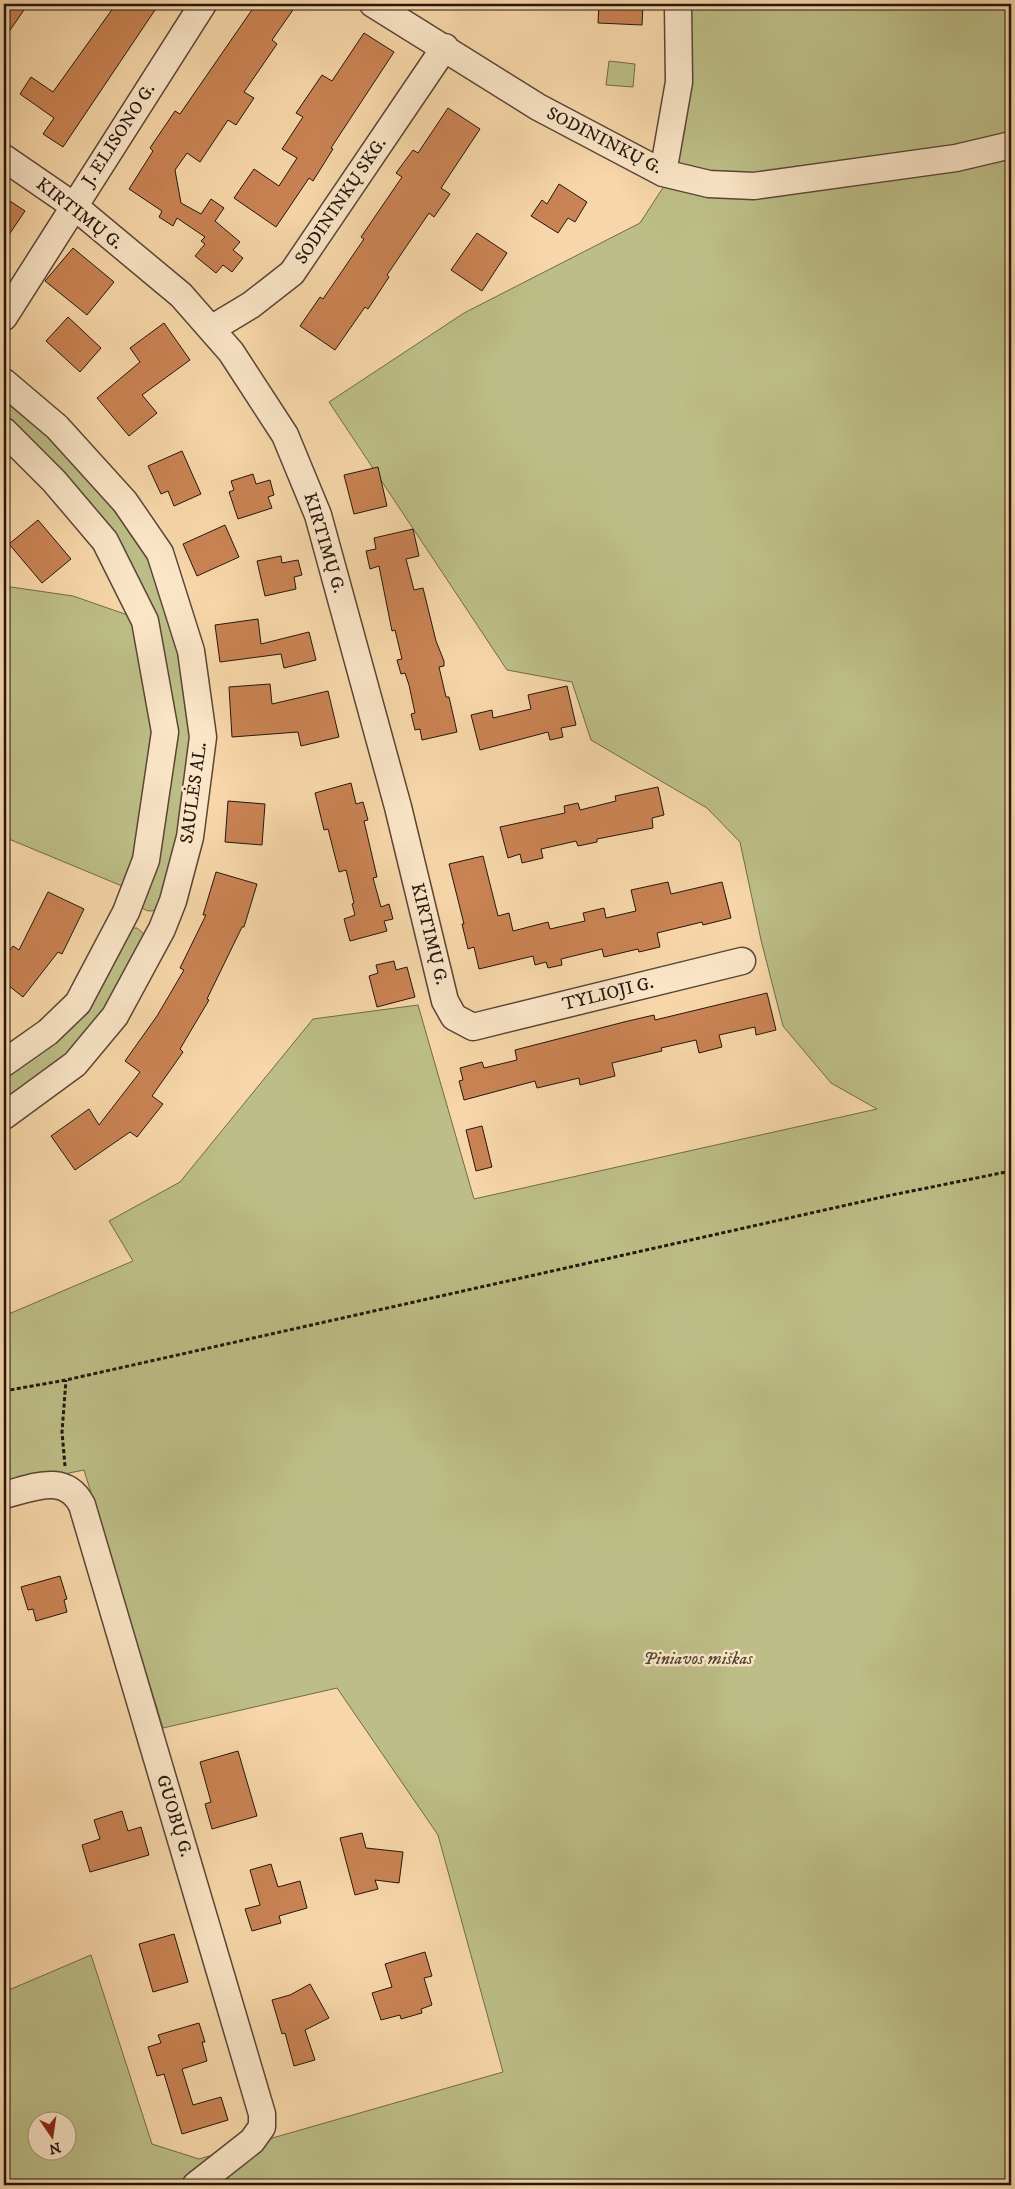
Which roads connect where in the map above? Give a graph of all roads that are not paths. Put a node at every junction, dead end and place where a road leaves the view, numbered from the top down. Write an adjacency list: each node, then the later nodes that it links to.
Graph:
1 (203, 4): 8 (street, J. ELISONO G.)
2 (373, 4): 4 (street, SODININKŲ G.)
3 (678, 4): 7 (street)
4 (445, 47): 7 (street, SODININKŲ G.); 10 (street, SODININKŲ SKG.)
5 (1010, 146): 7 (street, SODININKŲ G.)
6 (4, 158): 8 (street, KIRTIMŲ G.)
7 (663, 173)
8 (74, 206): 9 (street, J. ELISONO G.); 10 (street, KIRTIMŲ G.)
9 (4, 317)
10 (211, 329): 16 (street, KIRTIMŲ G.)
11 (4, 382): 14 (street, SAULĖS AL.)
12 (4, 430): 13 (street, SAULĖS AL.)
13 (126, 912): 14 (street); 17 (street, SAULĖS AL.)
14 (162, 930): 18 (street, SAULĖS AL.)
15 (742, 960): 16 (street, TYLIOJI G.)
16 (473, 1026)
17 (4, 1063)
18 (4, 1116)
19 (4, 1496): 20 (street, GUOBŲ G.)
20 (196, 2185)

